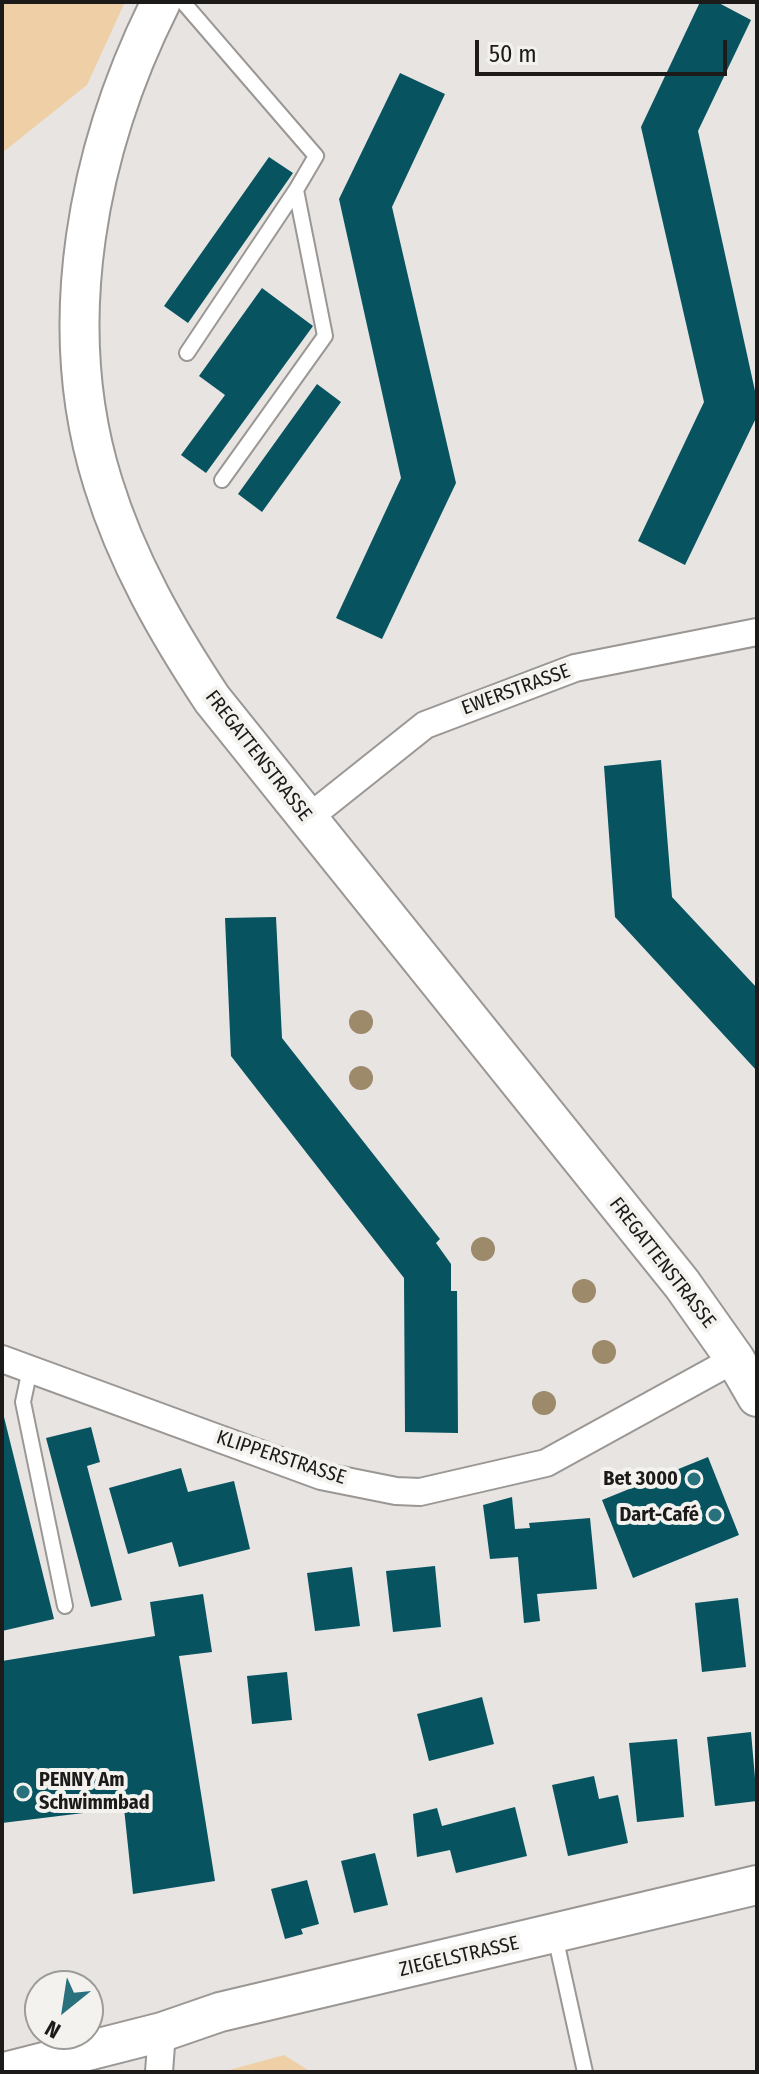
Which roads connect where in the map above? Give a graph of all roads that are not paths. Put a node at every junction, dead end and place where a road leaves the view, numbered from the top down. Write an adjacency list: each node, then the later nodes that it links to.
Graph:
1 (161, 2): 7 (street, FREGATTENSTRASSE)
2 (183, 2): 3 (lane)
3 (296, 190): 4 (lane); 5 (lane)
4 (187, 353)
5 (222, 480)
6 (757, 632): 7 (street, EWERSTRASSE)
7 (307, 819): 9 (street, FREGATTENSTRASSE)
8 (2, 1359): 10 (street, KLIPPERSTRASSE)
9 (735, 1359): 10 (street, KLIPPERSTRASSE); 11 (street, FREGATTENSTRASSE)
10 (30, 1369): 12 (lane)
11 (757, 1397)
12 (65, 1606)
13 (757, 1885): 14 (street, ZIEGELSTRASSE)
14 (555, 1935): 15 (street, ZIEGELSTRASSE); 18 (lane)
15 (162, 2032): 16 (street, ZIEGELSTRASSE); 17 (street)
16 (5, 2072)
17 (159, 2072)
18 (585, 2072)

